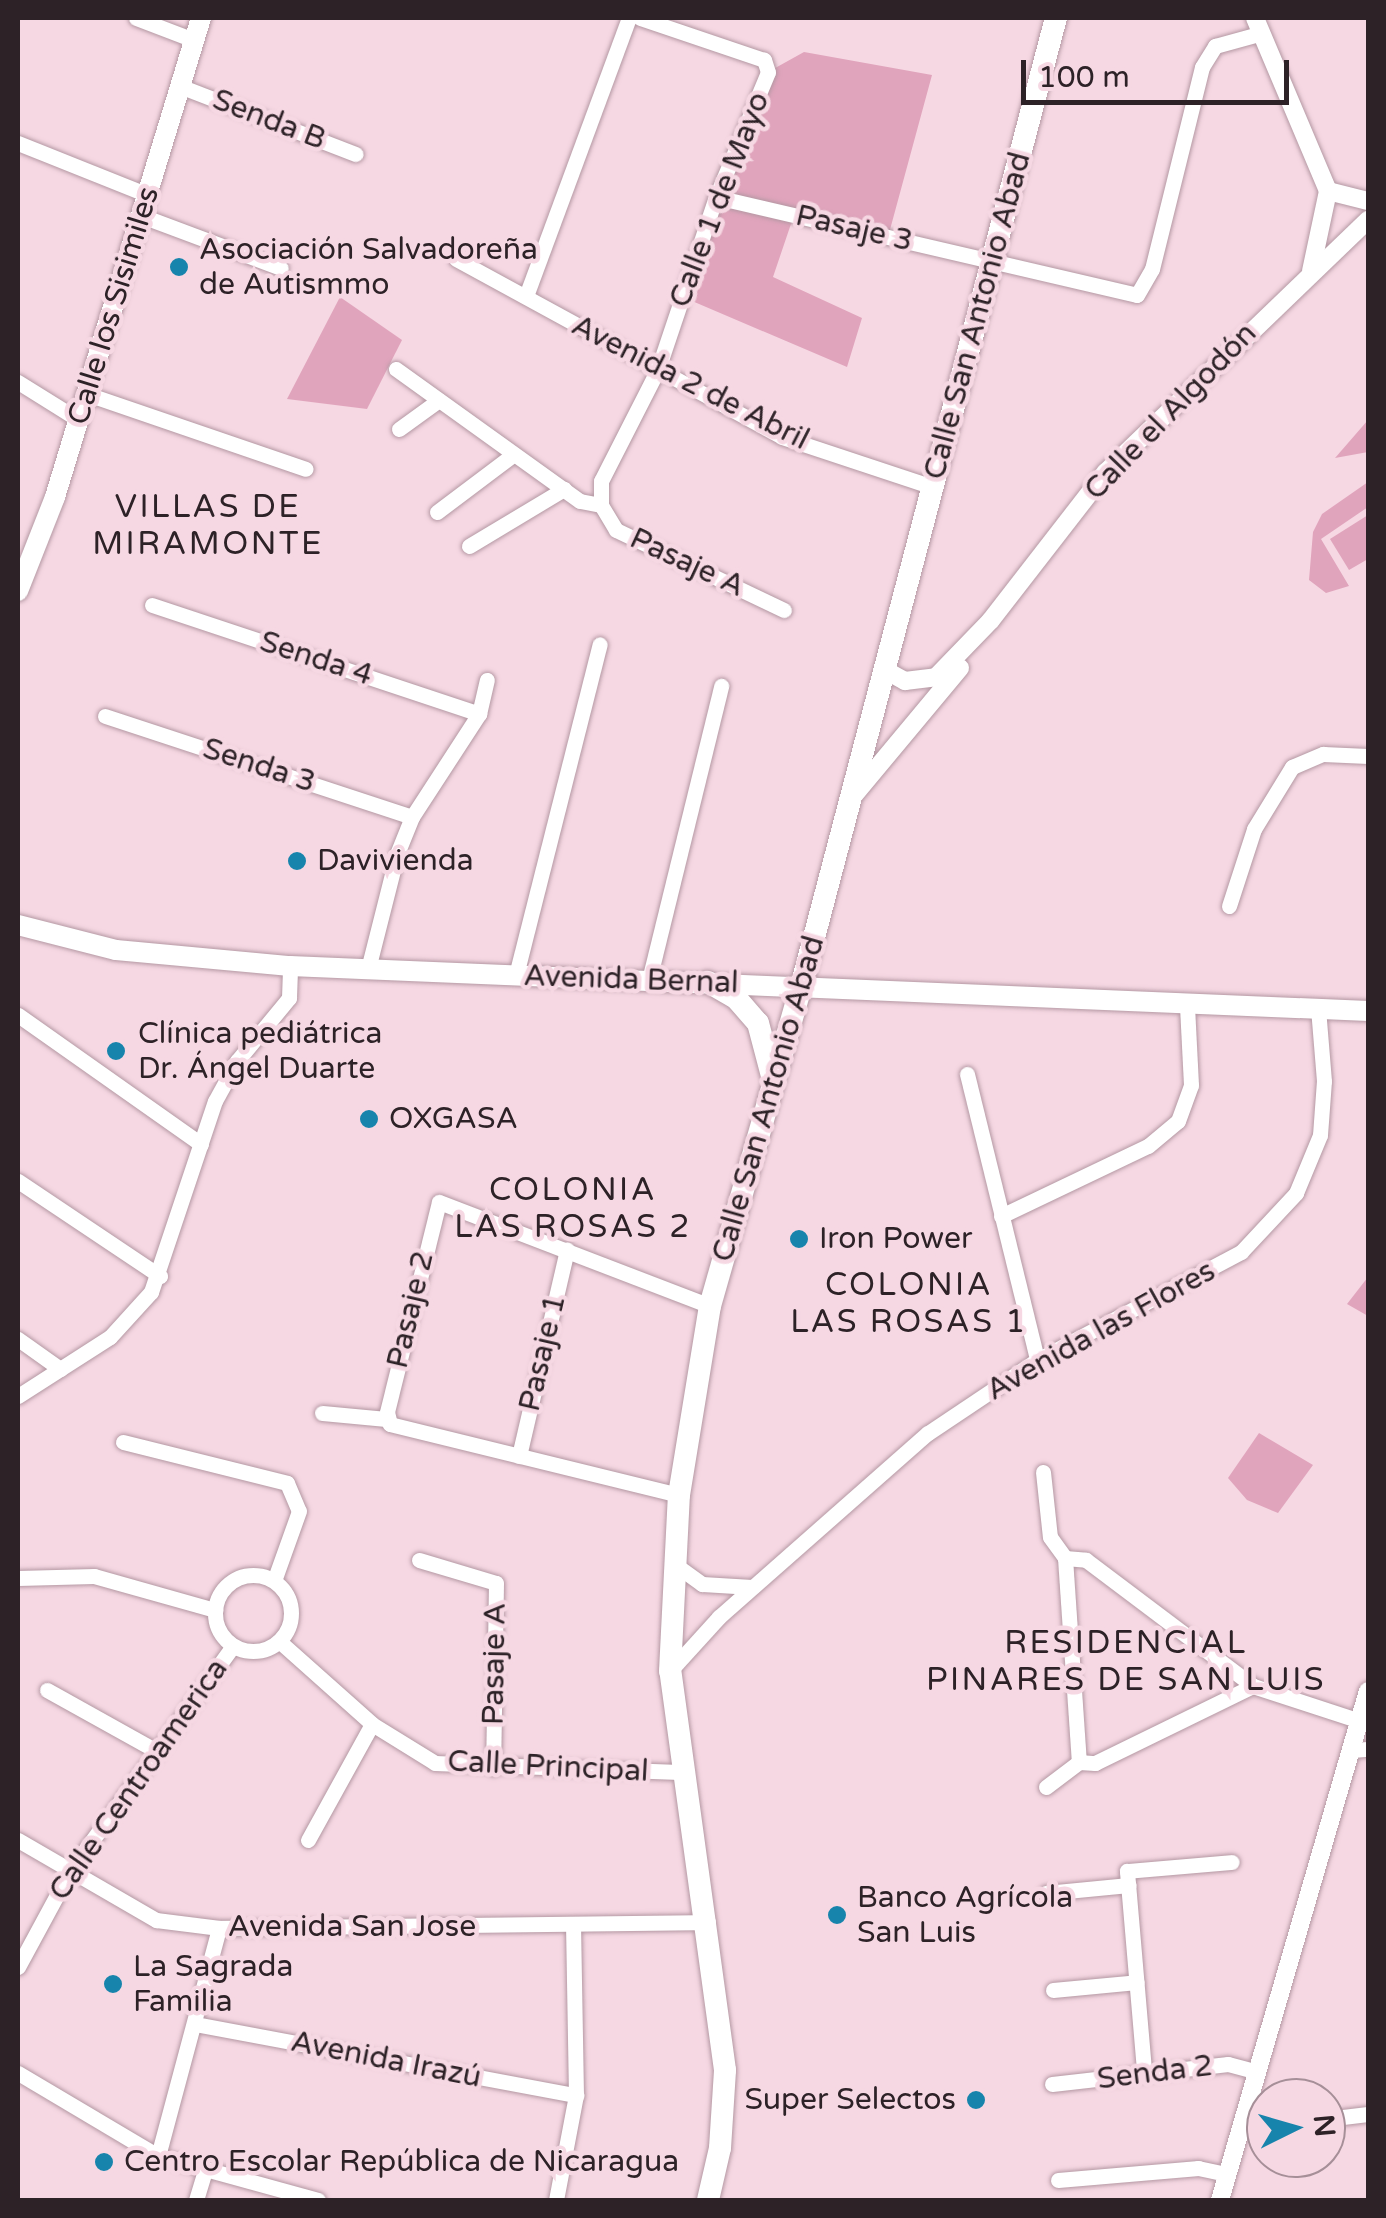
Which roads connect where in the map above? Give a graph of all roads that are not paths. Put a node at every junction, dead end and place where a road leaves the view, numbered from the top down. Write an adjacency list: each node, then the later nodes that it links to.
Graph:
1 (136, 18): 7 (street)
2 (201, 18): 7 (main road, Calle los Sisimiles)
3 (629, 18): 21 (street)
4 (640, 18): 13 (street, Calle 1 de Mayo)
5 (1056, 18): 18 (main road, Calle San Antonio Abad)
6 (1258, 25): 11 (street); 18 (street, Pasaje 3)
7 (194, 40): 8 (main road, Calle los Sisimiles)
8 (182, 87): 10 (street, Senda B); 12 (main road, Calle los Sisimiles)
9 (18, 143): 12 (street)
10 (356, 154)
11 (1328, 190): 14 (street); 20 (street)
12 (148, 195): 15 (main road, Calle los Sisimiles)
13 (716, 197): 18 (street, Pasaje 3); 23 (street, Calle 1 de Mayo)
14 (1368, 201)
15 (142, 216): 19 (street); 25 (main road, Calle los Sisimiles)
16 (1368, 220): 20 (street, Calle el Algodón)
17 (456, 259): 21 (street, Avenida 2 de Abril)
18 (992, 260): 31 (main road, Calle San Antonio Abad)
19 (281, 268)
20 (1311, 271): 39 (street, Calle el Algodón)
21 (526, 296): 23 (street, Avenida 2 de Abril)
22 (396, 369): 26 (street)
23 (658, 369): 31 (street, Avenida 2 de Abril); 33 (street, Calle 1 de Mayo)
24 (18, 382): 27 (street)
25 (87, 394): 27 (main road, Calle los Sisimiles); 30 (street)
26 (440, 400): 28 (street); 29 (street)
27 (79, 420): 36 (main road, Calle los Sisimiles)
28 (399, 429)
29 (514, 454): 32 (street); 34 (street)
30 (306, 469)
31 (933, 487): 41 (main road, Calle San Antonio Abad)
32 (564, 489): 33 (street); 35 (street)
33 (601, 505): 38 (street, Pasaje A)
34 (437, 512)
35 (469, 546)
36 (20, 579)
37 (152, 605): 44 (street, Senda 4)
38 (784, 610)
39 (991, 620): 41 (street, Calle el Algodón); 47 (street, Calle el Algodón)
40 (600, 644): 53 (street)
41 (885, 670): 47 (main road, Calle San Antonio Abad)
42 (486, 680): 44 (street)
43 (720, 686): 54 (street)
44 (479, 714): 48 (street)
45 (106, 716): 48 (street, Senda 3)
46 (1368, 756): 49 (street)
47 (851, 798): 56 (main road, Calle San Antonio Abad)
48 (412, 816): 52 (street)
49 (1229, 906)
50 (18, 925): 51 (main road, Avenida Bernal)
51 (290, 966): 52 (main road, Avenida Bernal); 63 (street)
52 (368, 969): 53 (main road, Avenida Bernal)
53 (516, 975): 54 (main road, Avenida Bernal)
54 (649, 980): 55 (main road, Avenida Bernal)
55 (708, 982): 56 (main road, Avenida Bernal); 62 (main road)
56 (802, 987): 57 (main road, Avenida Bernal); 62 (main road, Calle San Antonio Abad)
57 (1186, 1006): 58 (main road, Avenida Bernal); 65 (street)
58 (1318, 1008): 59 (main road, Avenida Bernal); 70 (street, Avenida las Flores)
59 (1368, 1011)
60 (18, 1015): 63 (street)
61 (967, 1074): 65 (street)
62 (773, 1086): 68 (main road, Calle San Antonio Abad)
63 (201, 1144): 67 (street)
64 (18, 1182): 67 (street)
65 (1002, 1216): 70 (street)
66 (567, 1249): 68 (street); 74 (street, Pasaje 2); 76 (street, Pasaje 1)
67 (160, 1276): 71 (street)
68 (710, 1306): 78 (main road, Calle San Antonio Abad)
69 (18, 1339): 71 (street)
70 (1037, 1360): 84 (street, Avenida las Flores)
71 (60, 1370): 72 (street)
72 (18, 1396)
73 (322, 1413): 74 (street)
74 (389, 1421): 76 (street)
75 (122, 1442): 83 (street)
76 (519, 1456): 78 (street)
77 (1043, 1472): 79 (street)
78 (679, 1495): 81 (main road, Calle San Antonio Abad)
79 (1065, 1558): 89 (street); 96 (street)
80 (419, 1560): 97 (street, Pasaje A)
81 (673, 1563): 84 (street); 88 (main road, Calle San Antonio Abad)
82 (18, 1578): 85 (street)
83 (274, 1581): 85 (street); 86 (street)
84 (756, 1586): 88 (street, Avenida las Flores)
85 (215, 1610): 87 (street)
86 (279, 1641): 87 (street); 93 (street, Calle Principal)
87 (233, 1646): 94 (street, Calle Centroamerica)
88 (670, 1671): 98 (main road, Calle San Antonio Abad)
89 (1254, 1686): 92 (street); 96 (street)
90 (46, 1690): 94 (street)
91 (1368, 1691): 92 (street)
92 (1360, 1721): 95 (street)
93 (372, 1724): 97 (street, Calle Principal); 101 (street)
94 (154, 1750): 103 (street, Calle Centroamerica)
95 (1360, 1750): 114 (street)
96 (1080, 1762): 99 (street)
97 (493, 1768): 98 (street, Calle Principal)
98 (679, 1772): 106 (main road, Calle San Antonio Abad)
99 (1046, 1786)
100 (18, 1840): 103 (street, Avenida San Jose)
101 (308, 1840)
102 (1232, 1862): 104 (street)
103 (70, 1872): 108 (street, Avenida San Jose); 109 (street, Calle Centroamerica)
104 (1128, 1878): 105 (street); 110 (street)
105 (1046, 1893)
106 (708, 1922): 107 (street, Avenida San Jose); 127 (main road, Calle San Antonio Abad)
107 (573, 1926): 108 (street, Avenida San Jose); 117 (street)
108 (219, 1928): 112 (street)
109 (18, 1967)
110 (1137, 1982): 111 (street); 113 (street)
111 (1053, 1990)
112 (196, 2024): 117 (street, Avenida Irazú); 120 (street)
113 (1144, 2070): 114 (street, Senda 2); 116 (street, Senda 2)
114 (1257, 2072): 118 (street)
115 (18, 2073): 120 (street)
116 (1052, 2084)
117 (576, 2095): 126 (street)
118 (1240, 2128): 119 (street); 122 (street)
119 (1246, 2128)
120 (158, 2156): 121 (street)
121 (205, 2171): 124 (street); 125 (street)
122 (1227, 2174): 123 (street); 128 (street)
123 (1058, 2180)
124 (196, 2200)
125 (318, 2200)
126 (556, 2200)
127 (708, 2200)
128 (1220, 2200)

